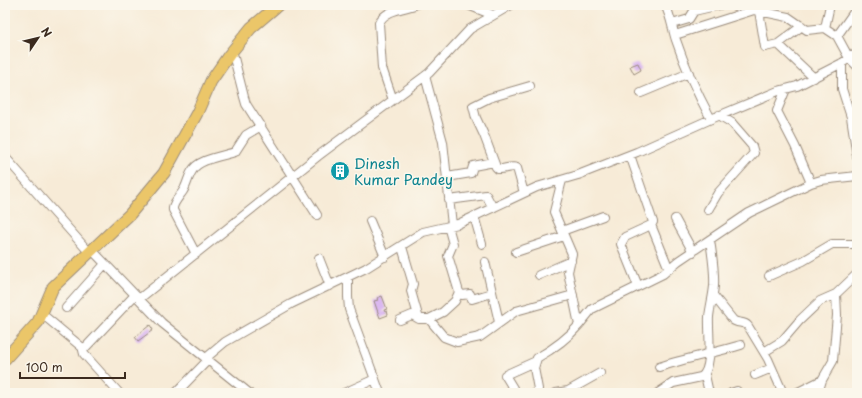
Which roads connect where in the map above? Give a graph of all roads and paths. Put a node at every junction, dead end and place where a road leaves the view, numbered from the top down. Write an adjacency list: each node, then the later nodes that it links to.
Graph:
1 (278, 5): 17 (main road)
2 (414, 5): 27 (street)
3 (468, 5): 9 (street)
4 (511, 5): 9 (street)
5 (665, 5): 11 (street)
6 (720, 5): 11 (street)
7 (830, 5): 13 (street)
8 (854, 5): 15 (street)
9 (490, 11): 22 (street)
10 (759, 11): 12 (street); 14 (street); 16 (street)
11 (672, 24): 14 (street)
12 (802, 26): 13 (street); 16 (street)
13 (825, 28): 15 (street)
14 (675, 35): 21 (street)
15 (837, 36): 19 (street)
16 (778, 44): 23 (street)
17 (232, 50): 30 (street); 56 (main road)
18 (857, 53): 19 (street)
19 (846, 61): 20 (street); 23 (street); 32 (street)
20 (857, 66)
21 (689, 73): 26 (street); 29 (street)
22 (425, 76): 27 (street); 37 (street)
23 (814, 78): 25 (street)
24 (530, 86): 34 (street)
25 (786, 89): 28 (street); 39 (street)
26 (640, 93)
27 (393, 100): 35 (street)
28 (719, 115): 29 (street); 43 (street)
29 (711, 119): 31 (street)
30 (260, 126): 35 (street); 59 (street)
31 (630, 155): 38 (street); 49 (street)
32 (857, 156)
33 (5, 157): 56 (street)
34 (494, 162): 37 (street); 40 (street)
35 (292, 176): 44 (street); 59 (street)
36 (857, 176): 39 (street)
37 (447, 177): 41 (street)
38 (562, 180): 40 (street); 51 (street)
39 (810, 183): 52 (street)
40 (524, 193): 42 (street)
41 (449, 200): 42 (street); 50 (street)
42 (493, 208): 45 (street)
43 (708, 210)
44 (317, 215)
45 (474, 216): 50 (street); 53 (street)
46 (602, 216): 51 (street)
47 (675, 219): 58 (street)
48 (370, 221): 60 (street)
49 (651, 225): 65 (street); 71 (street)
50 (450, 226): 55 (street); 72 (street)
51 (563, 233): 57 (street); 62 (street)
52 (710, 240): 58 (street); 76 (street)
53 (482, 244)
54 (857, 244): 68 (street)
55 (402, 247): 60 (street); 80 (street)
56 (90, 251): 64 (street); 79 (main road)
57 (516, 252)
58 (693, 252): 65 (street)
59 (196, 254): 77 (street)
60 (385, 257): 69 (street)
61 (319, 258): 70 (street)
62 (571, 261): 66 (street); 75 (street)
63 (485, 262): 73 (street)
64 (105, 264): 77 (street); 78 (street)
65 (669, 269): 71 (street)
66 (539, 274)
67 (857, 274): 74 (street)
68 (769, 276)
69 (348, 277): 70 (street); 97 (street)
70 (330, 286): 90 (street)
71 (638, 286): 84 (street)
72 (460, 292): 73 (street); 81 (street)
73 (492, 293): 83 (street)
74 (836, 294): 87 (street); 98 (street)
75 (573, 295): 83 (street); 84 (street)
76 (713, 295): 87 (street); 88 (street)
77 (137, 297): 86 (street); 90 (street)
78 (66, 308)
79 (42, 314): 86 (street); 89 (main road)
80 (419, 319): 81 (street); 82 (street)
81 (429, 319): 83 (street)
82 (400, 320)
83 (499, 322)
84 (579, 325): 91 (street)
85 (741, 345): 88 (street)
86 (84, 349): 99 (street)
87 (764, 352): 93 (street)
88 (710, 354): 92 (street); 95 (street)
89 (5, 359)
90 (207, 359): 100 (street); 101 (street)
91 (536, 361): 104 (street); 105 (street)
92 (659, 367)
93 (772, 368): 96 (street); 109 (street)
94 (600, 373): 106 (street)
95 (705, 375): 107 (street); 108 (street)
96 (754, 375)
97 (375, 379): 102 (street); 103 (street)
98 (822, 380): 110 (street); 111 (street)
99 (118, 393)
100 (176, 393)
101 (249, 393)
102 (344, 393)
103 (380, 393)
104 (516, 393)
105 (536, 393)
106 (556, 393)
107 (658, 393)
108 (709, 393)
109 (783, 393)
110 (796, 393)
111 (818, 393)

